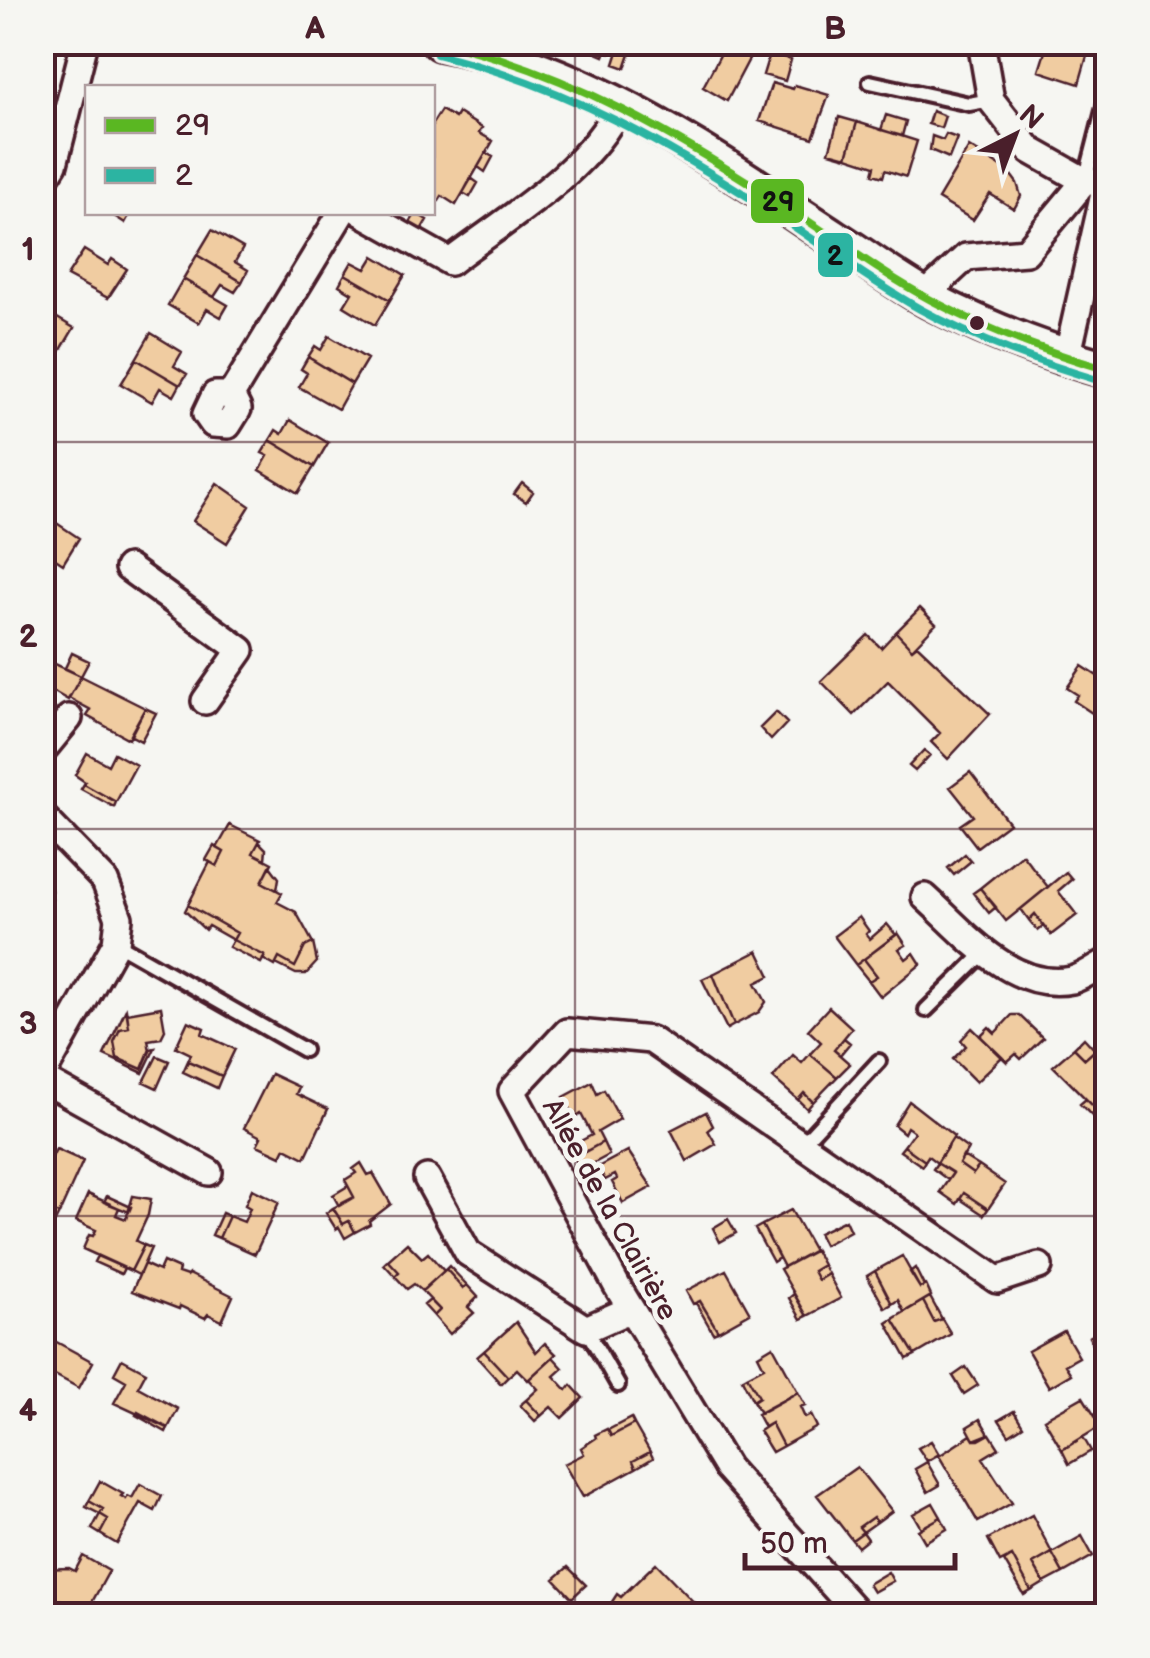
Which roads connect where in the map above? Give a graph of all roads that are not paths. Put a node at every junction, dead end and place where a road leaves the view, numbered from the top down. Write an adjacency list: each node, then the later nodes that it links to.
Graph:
1 (85, 42): 8 (street)
2 (981, 42): 6 (street)
3 (462, 44): 7 (main road)
4 (870, 82): 6 (lane)
5 (1108, 91): 9 (lane)
6 (991, 100): 9 (street)
7 (619, 106): 11 (street); 12 (main road)
8 (42, 183)
9 (1100, 184): 12 (street); 13 (street)
10 (340, 215): 15 (street)
11 (366, 215)
12 (927, 298): 13 (main road)
13 (1067, 358): 14 (main road)
14 (1108, 370)
15 (230, 395)
16 (128, 568): 17 (street)
17 (205, 701)
18 (68, 718): 19 (street)
19 (42, 751)
20 (42, 816): 22 (street)
21 (925, 898): 23 (street)
22 (116, 943): 26 (lane); 28 (street)
23 (986, 951): 24 (street); 25 (lane)
24 (1108, 961)
25 (926, 1010)
26 (304, 1050)
27 (880, 1060): 29 (lane)
28 (42, 1078): 30 (street)
29 (802, 1144): 32 (street, Allée de la Clairière); 33 (street, Allée de la Clairière)
30 (209, 1172)
31 (428, 1178): 34 (street)
32 (1039, 1266)
33 (631, 1309): 34 (street); 36 (street, Allée de la Clairière)
34 (586, 1329): 35 (lane)
35 (618, 1385)
36 (860, 1616)

